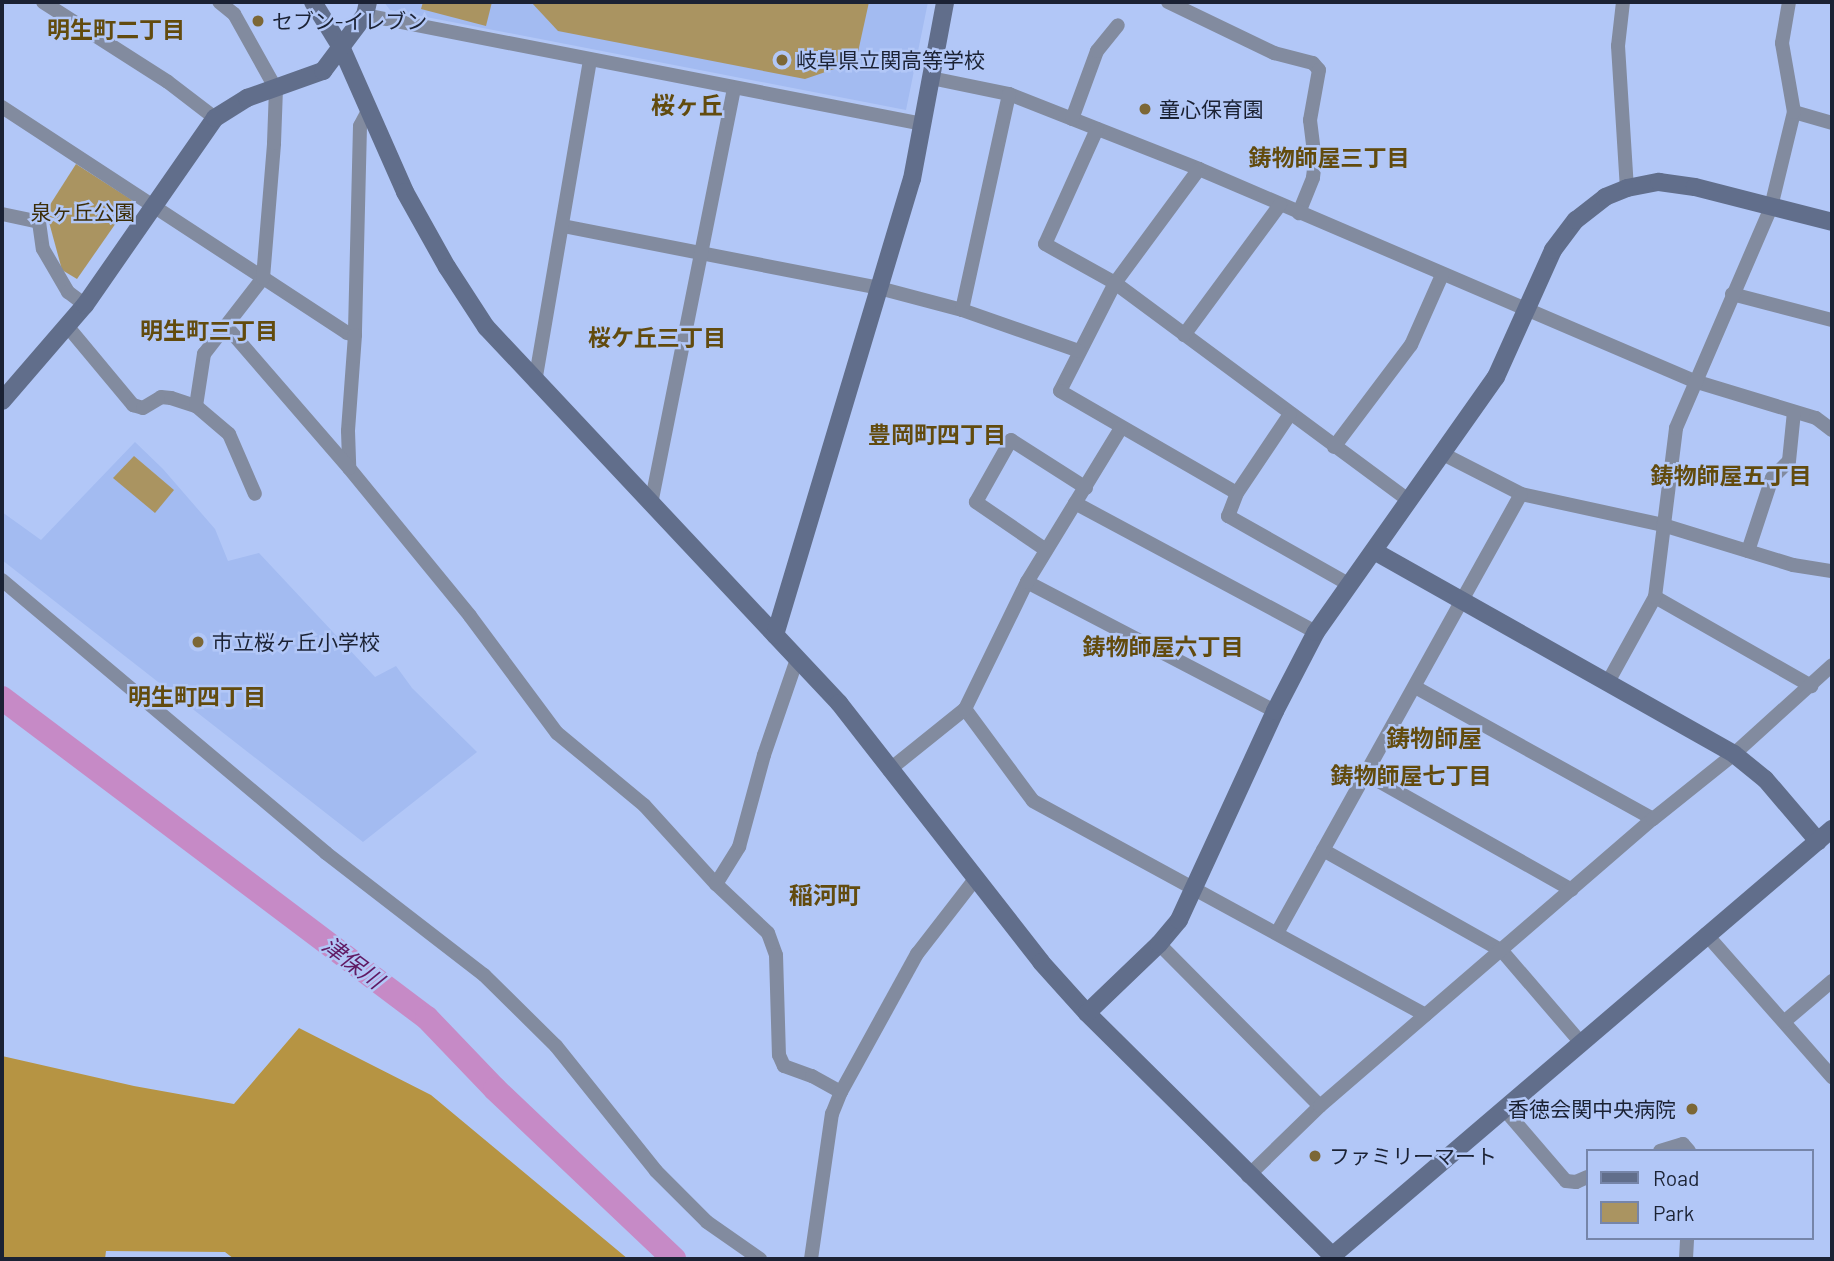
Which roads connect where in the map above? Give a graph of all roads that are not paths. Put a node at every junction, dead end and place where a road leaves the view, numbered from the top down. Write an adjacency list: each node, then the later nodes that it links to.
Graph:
1 (43, 2): 19 (street)
2 (219, 2): 14 (street)
3 (313, 2): 10 (street)
4 (945, 2): 12 (street)
5 (1168, 2): 30 (street)
6 (1623, 2): 25 (street)
7 (1789, 2): 18 (street)
8 (366, 8): 10 (street); 11 (street)
9 (1118, 25): 20 (street)
10 (342, 49): 14 (street); 17 (street)
11 (590, 60): 13 (street); 32 (street)
12 (931, 78): 15 (street); 22 (street)
13 (734, 88): 22 (street); 33 (street)
14 (276, 89): 19 (street); 35 (street)
15 (1009, 94): 20 (street); 40 (street)
16 (2, 107): 27 (street)
17 (368, 111): 45 (street); 49 (street)
18 (1794, 112): 21 (street); 28 (street)
19 (215, 118): 27 (street)
20 (1072, 119): 23 (street)
21 (1832, 123)
22 (923, 124): 37 (street)
23 (1097, 129): 24 (street); 36 (street)
24 (1199, 169): 26 (street); 36 (street)
25 (1627, 188): 28 (street); 41 (street)
26 (1280, 205): 30 (street); 46 (street)
27 (153, 206): 35 (street); 39 (street)
28 (1771, 207): 31 (street); 38 (street)
29 (2, 214): 39 (street)
30 (1299, 214): 34 (street)
31 (1832, 222)
32 (563, 226): 33 (street); 49 (street)
33 (702, 250): 37 (street); 65 (street)
34 (1442, 275): 41 (street); 56 (street)
35 (262, 278): 43 (street); 45 (street)
36 (1115, 283): 46 (street); 47 (street)
37 (879, 288): 40 (street); 77 (street)
38 (1732, 294): 42 (street); 48 (street)
39 (85, 305): 44 (street)
40 (961, 310): 47 (street)
41 (1527, 311): 48 (street); 57 (street)
42 (1832, 320)
43 (226, 326): 51 (street); 58 (street)
44 (68, 327): 50 (street); 51 (street)
45 (355, 335): 58 (street)
46 (1184, 335): 53 (street)
47 (1079, 351): 54 (street)
48 (1694, 381): 52 (street); 66 (street)
49 (535, 382): 65 (street)
50 (2, 401)
51 (196, 406): 61 (street)
52 (1794, 412): 55 (street); 69 (street)
53 (1290, 414): 56 (street); 60 (street)
54 (1121, 428): 59 (street); 60 (street)
55 (1832, 430)
56 (1334, 447): 63 (street)
57 (1443, 454): 62 (street); 63 (street)
58 (349, 468): 93 (street)
59 (1086, 488): 64 (street); 67 (street)
60 (1237, 493): 73 (street)
61 (255, 494)
62 (1521, 494): 66 (street); 75 (street)
63 (1410, 501): 68 (street)
64 (1075, 503): 67 (street); 76 (street)
65 (651, 504): 77 (street)
66 (1663, 524): 69 (street); 74 (street)
67 (1046, 550): 72 (street)
68 (1374, 551): 73 (street); 75 (street)
69 (1748, 551): 70 (street)
70 (1832, 571)
71 (2, 579): 115 (street)
72 (1027, 582): 83 (street); 84 (street)
73 (1350, 585): 76 (street)
74 (1654, 597): 80 (street); 81 (street)
75 (1463, 601): 80 (street); 82 (street)
76 (1316, 632): 84 (street)
77 (775, 635): 78 (street)
78 (797, 659): 86 (street); 93 (street)
79 (1832, 666): 81 (street)
80 (1608, 682): 85 (street)
81 (1811, 686): 85 (street)
82 (1415, 687): 87 (street); 88 (street)
83 (965, 709): 86 (street); 94 (street)
84 (1275, 711): 94 (street)
85 (1734, 754): 88 (street); 90 (street)
86 (889, 770): 92 (street)
87 (1366, 774): 91 (street); 95 (street)
88 (1653, 819): 95 (street)
89 (1832, 829): 90 (street)
90 (1818, 841): 97 (street)
91 (1323, 850): 96 (street); 99 (street)
92 (976, 878): 101 (street); 106 (street)
93 (716, 884): 106 (street)
94 (1196, 888): 96 (street); 98 (street)
95 (1572, 890): 99 (street)
96 (1277, 933): 102 (street)
97 (1706, 934): 103 (street); 104 (street)
98 (1159, 944): 101 (street); 107 (street)
99 (1502, 951): 102 (street); 104 (street)
100 (1832, 981): 103 (street)
101 (1087, 1013): 111 (street)
102 (1426, 1015): 107 (street)
103 (1785, 1021): 105 (street)
104 (1581, 1043): 108 (street)
105 (1832, 1077)
106 (841, 1092): 116 (street)
107 (1320, 1106): 111 (street)
108 (1504, 1109): 112 (street); 114 (street)
109 (1667, 1149): 110 (street)
110 (1687, 1149)
111 (1248, 1176): 114 (street)
112 (1586, 1177)
113 (1687, 1240): 117 (street)
114 (1333, 1258)
115 (760, 1259)
116 (811, 1259)
117 (1686, 1259)

